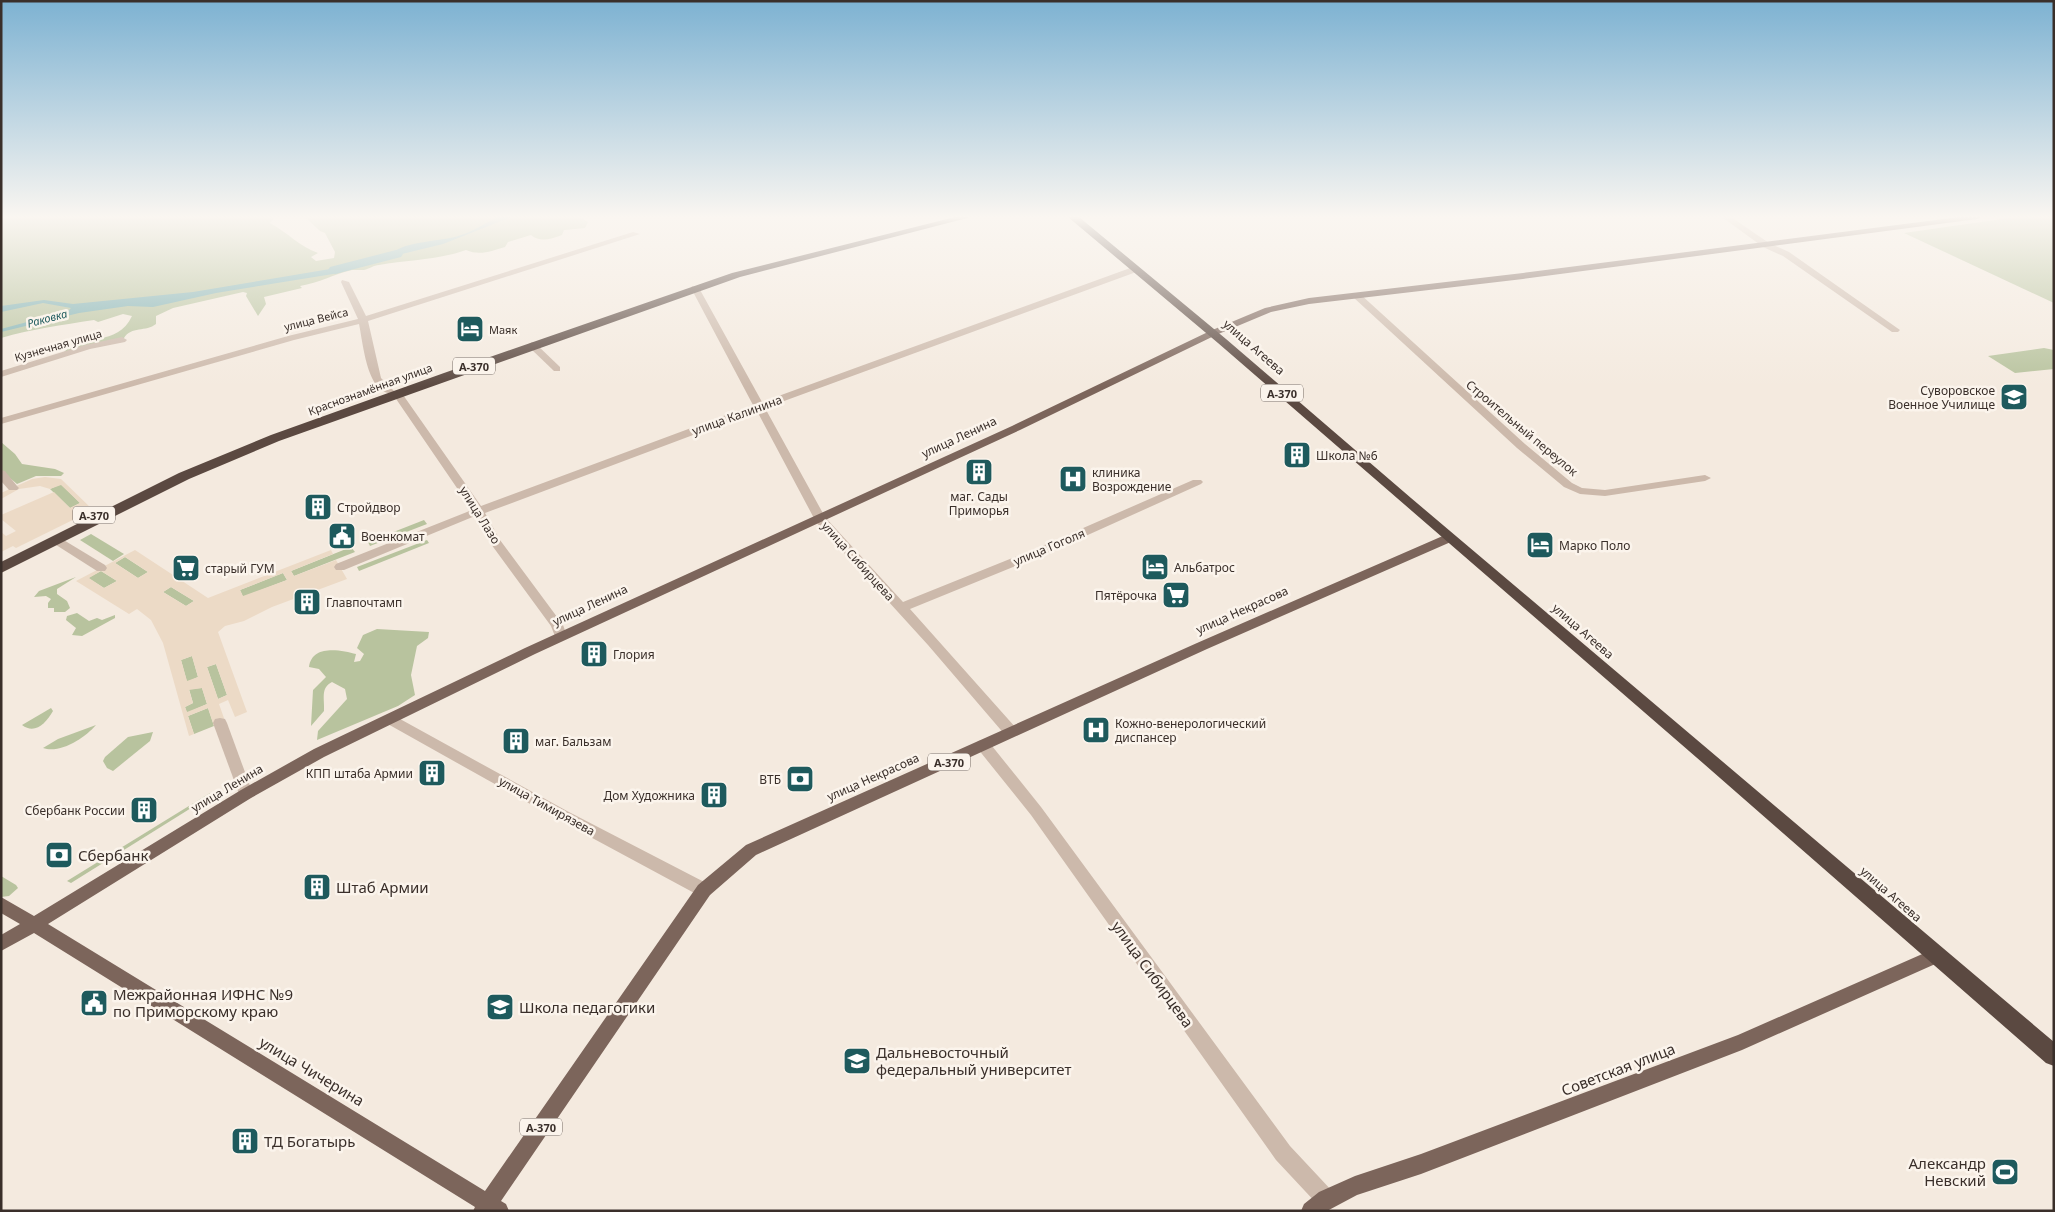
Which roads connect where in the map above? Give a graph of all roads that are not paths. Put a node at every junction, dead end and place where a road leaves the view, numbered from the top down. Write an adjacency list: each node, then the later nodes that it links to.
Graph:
1 (510, 274): 11 (street, улица Вейса)
2 (733, 274): 9 (highway, Краснознамённая улица / А-370)
3 (738, 274): 9 (highway, Краснознамённая улица / А-370)
4 (1124, 274): 20 (street, улица Калинина)
5 (1141, 274): 13 (highway, улица Агеева / А-370)
6 (1536, 274): 10 (main road, улица Ленина)
7 (1814, 274): 12 (street)
8 (345, 282): 11 (street, улица Лазо)
9 (694, 286): 15 (highway, Краснознамённая улица / А-370); 16 (highway, Краснознамённая улица / А-370); 20 (street, улица Сибирцева)
10 (1356, 296): 13 (main road, улица Ленина); 24 (street, Строительный переулок)
11 (363, 320): 19 (street, улица Лазо); 21 (street, улица Вейса)
12 (1895, 330)
13 (1213, 333): 28 (main road, улица Ленина); 29 (highway, улица Агеева / А-370)
14 (122, 340): 18 (street, Кузнечная улица)
15 (532, 345): 16 (highway, Краснознамённая улица / А-370); 17 (street)
16 (494, 356): 19 (highway, Краснознамённая улица / А-370)
17 (556, 369)
18 (1, 374)
19 (394, 392): 22 (highway, Краснознамённая улица / А-370); 27 (street, улица Лазо)
20 (761, 406): 27 (street, улица Калинина); 28 (street, улица Сибирцева)
21 (1, 421)
22 (263, 440): 30 (highway, Краснознамённая улица / А-370); 31 (highway, Краснознамённая улица / А-370)
23 (1, 473): 26 (street)
24 (1705, 478)
25 (1197, 482): 35 (street, улица Гоголя)
26 (13, 488)
27 (478, 511): 32 (street, улица Калинина); 36 (street, улица Лазо)
28 (820, 519): 35 (street, улица Сибирцева); 36 (main road, улица Ленина)
29 (1449, 538): 39 (main road, улица Некрасова / А-370); 46 (highway, улица Агеева)
30 (57, 540): 33 (highway, Краснознамённая улица / А-370); 34 (street)
31 (1, 561)
32 (340, 566)
33 (1, 568)
34 (100, 568)
35 (900, 608): 39 (street, улица Сибирцева)
36 (561, 636): 37 (main road, улица Ленина)
37 (391, 719): 41 (main road, улица Ленина); 42 (street, улица Тимирязева)
38 (220, 723): 41 (street)
39 (1011, 732): 40 (main road, улица Некрасова / А-370)
40 (983, 745): 42 (main road, улица Некрасова / А-370); 48 (street, улица Сибирцева)
41 (246, 794): 44 (main road, улица Ленина)
42 (704, 890): 49 (main road, улица Некрасова / А-370)
43 (1, 904): 44 (main road, улица Чичерина)
44 (34, 924): 45 (main road, улица Ленина); 49 (main road, улица Чичерина)
45 (1, 944)
46 (1936, 956): 47 (highway, улица Агеева); 48 (main road, Советская улица)
47 (2054, 1056)
48 (1326, 1199): 50 (main road, Советская улица)
49 (490, 1208)
50 (1311, 1211)

